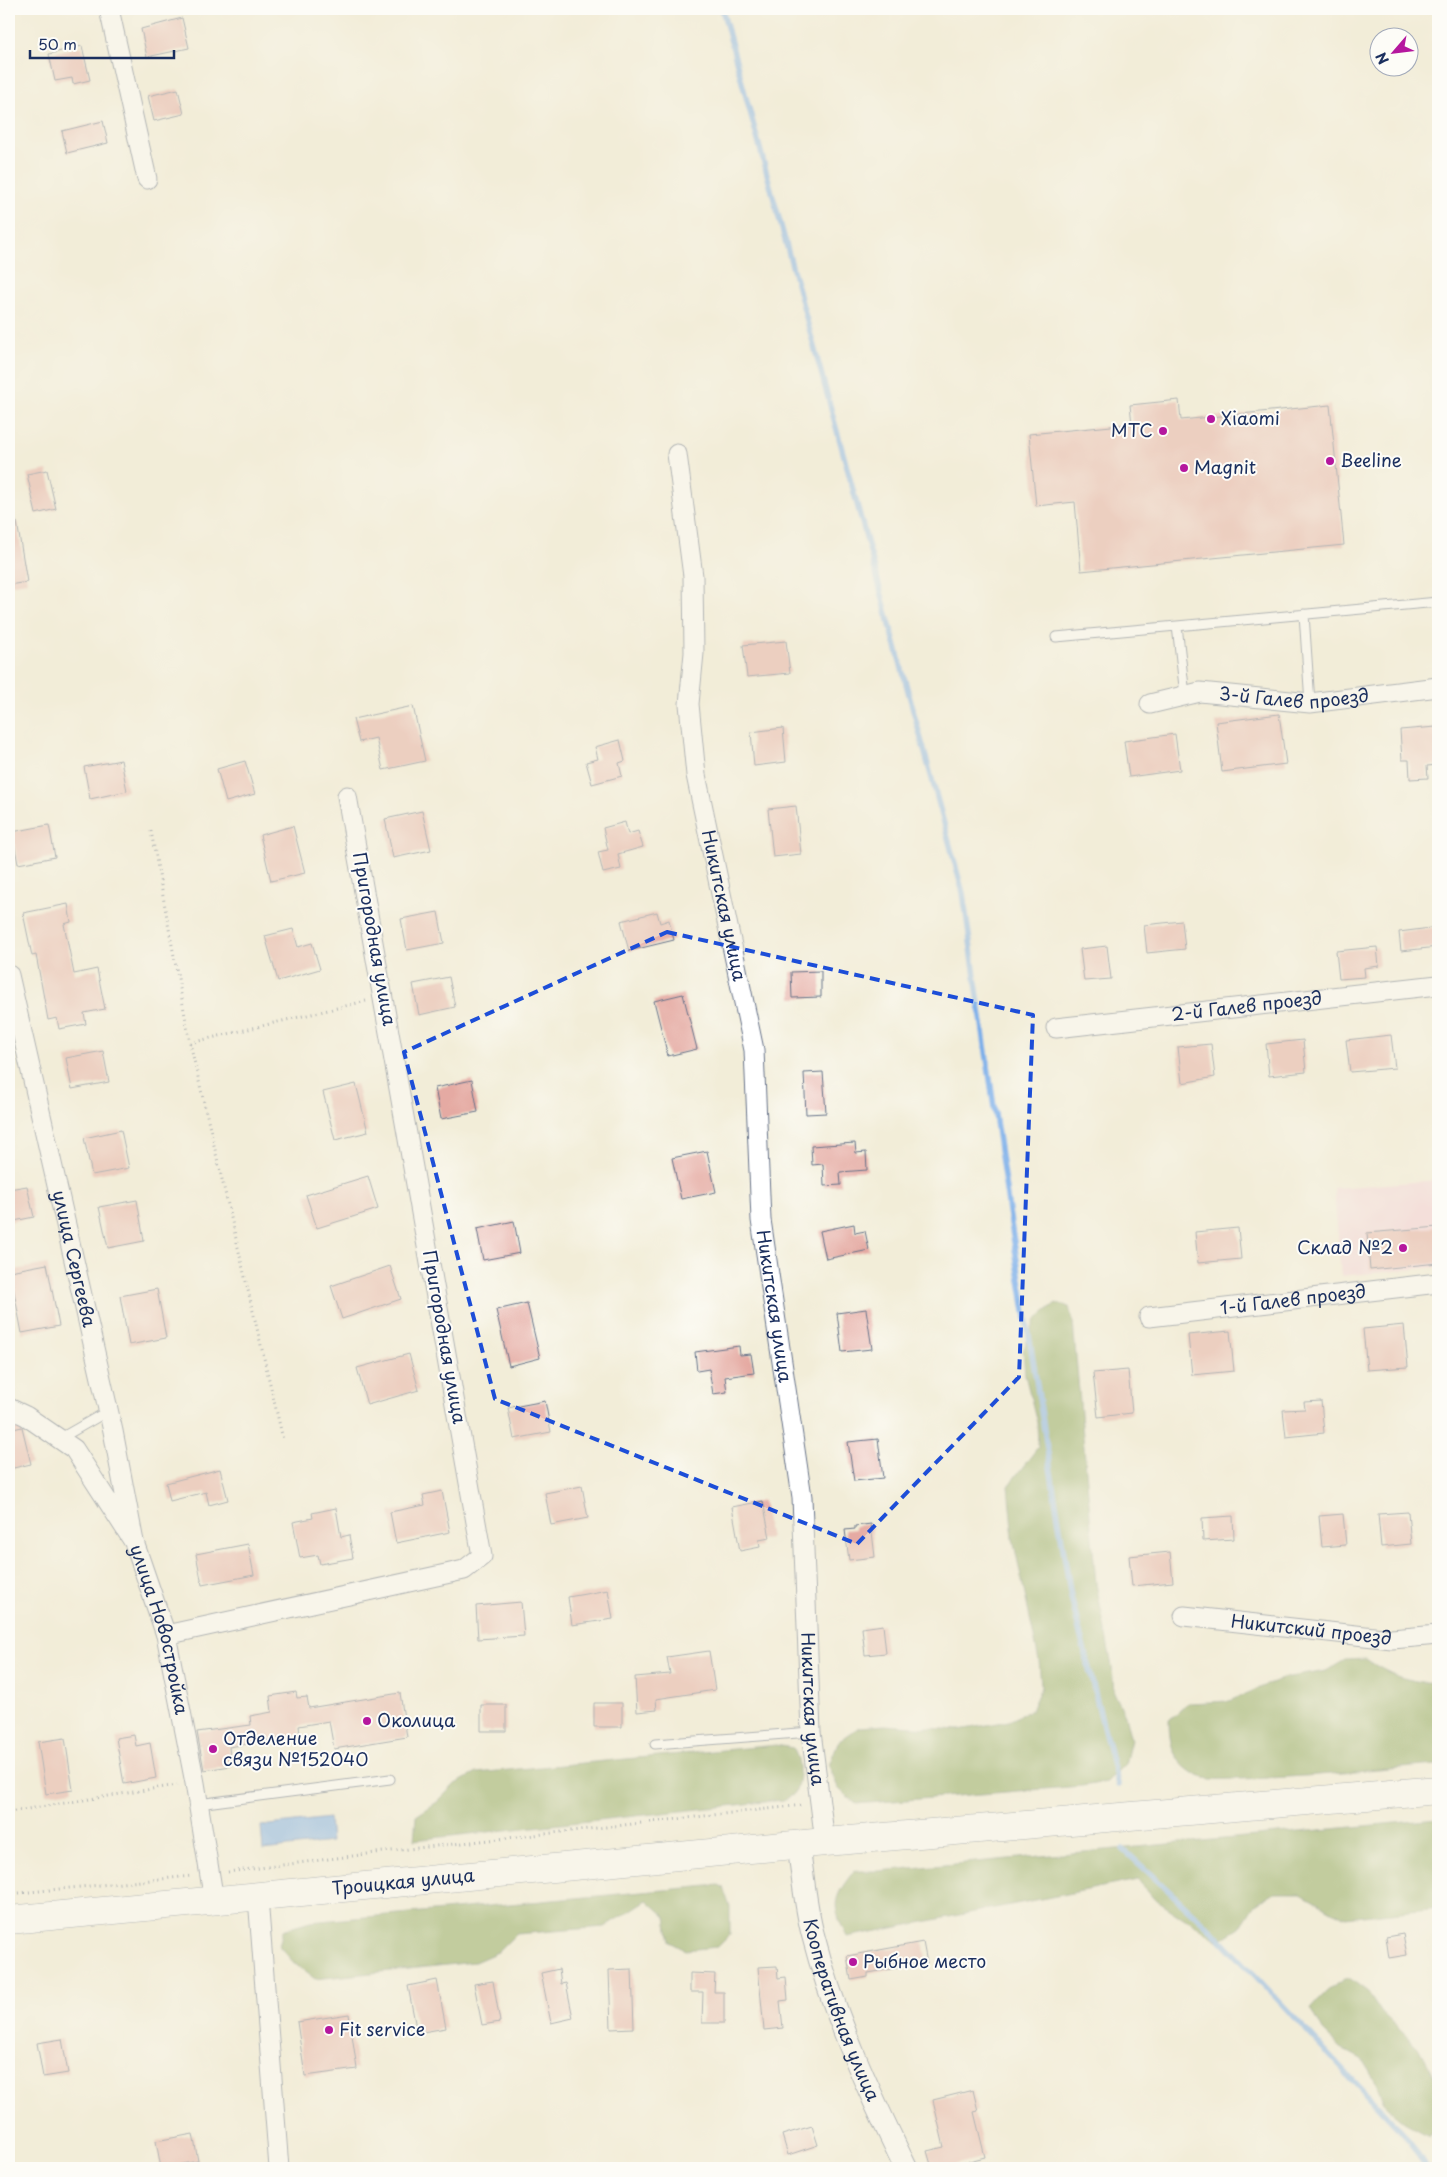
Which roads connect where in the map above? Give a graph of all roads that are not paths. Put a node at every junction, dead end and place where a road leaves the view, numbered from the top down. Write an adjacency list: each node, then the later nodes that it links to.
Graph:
1 (109, 9): 2 (street)
2 (147, 178)
3 (677, 454): 25 (street, Никитская улица)
4 (1438, 602): 5 (lane)
5 (1304, 614): 6 (lane); 10 (lane)
6 (1177, 626): 7 (lane); 9 (lane)
7 (1056, 637)
8 (1438, 687): 10 (street, 3-й Галев проезд)
9 (1185, 695): 10 (street, 3-й Галев проезд); 11 (street, 3-й Галев проезд)
10 (1310, 703)
11 (1150, 704)
12 (347, 796): 23 (street, Пригородная улица)
13 (9, 975): 19 (street, улица Сергеева)
14 (1438, 985): 15 (street, 2-й Галев проезд)
15 (1056, 1028)
16 (1438, 1283): 17 (street, 1-й Галев проезд)
17 (1149, 1317)
18 (9, 1408): 20 (street, улица Новостройка)
19 (108, 1411): 20 (lane); 21 (street, улица Сергеева)
20 (59, 1439): 21 (street, улица Новостройка)
21 (134, 1542): 23 (street, улица Новостройка)
22 (1184, 1616): 24 (street, Никитский проезд)
23 (166, 1635): 29 (street, улица Новостройка)
24 (1438, 1635)
25 (812, 1732): 26 (lane); 30 (street, Никитская улица)
26 (655, 1744)
27 (390, 1779): 29 (lane)
28 (1438, 1790): 30 (main road, Троицкая улица)
29 (198, 1804): 32 (street, улица Новостройка)
30 (812, 1843): 31 (main road, Троицкая улица); 35 (street, Кооперативная улица)
31 (258, 1898): 32 (main road, Троицкая улица); 34 (street)
32 (214, 1902): 33 (main road, Троицкая улица)
33 (9, 1920)
34 (279, 2168)
35 (906, 2168)

